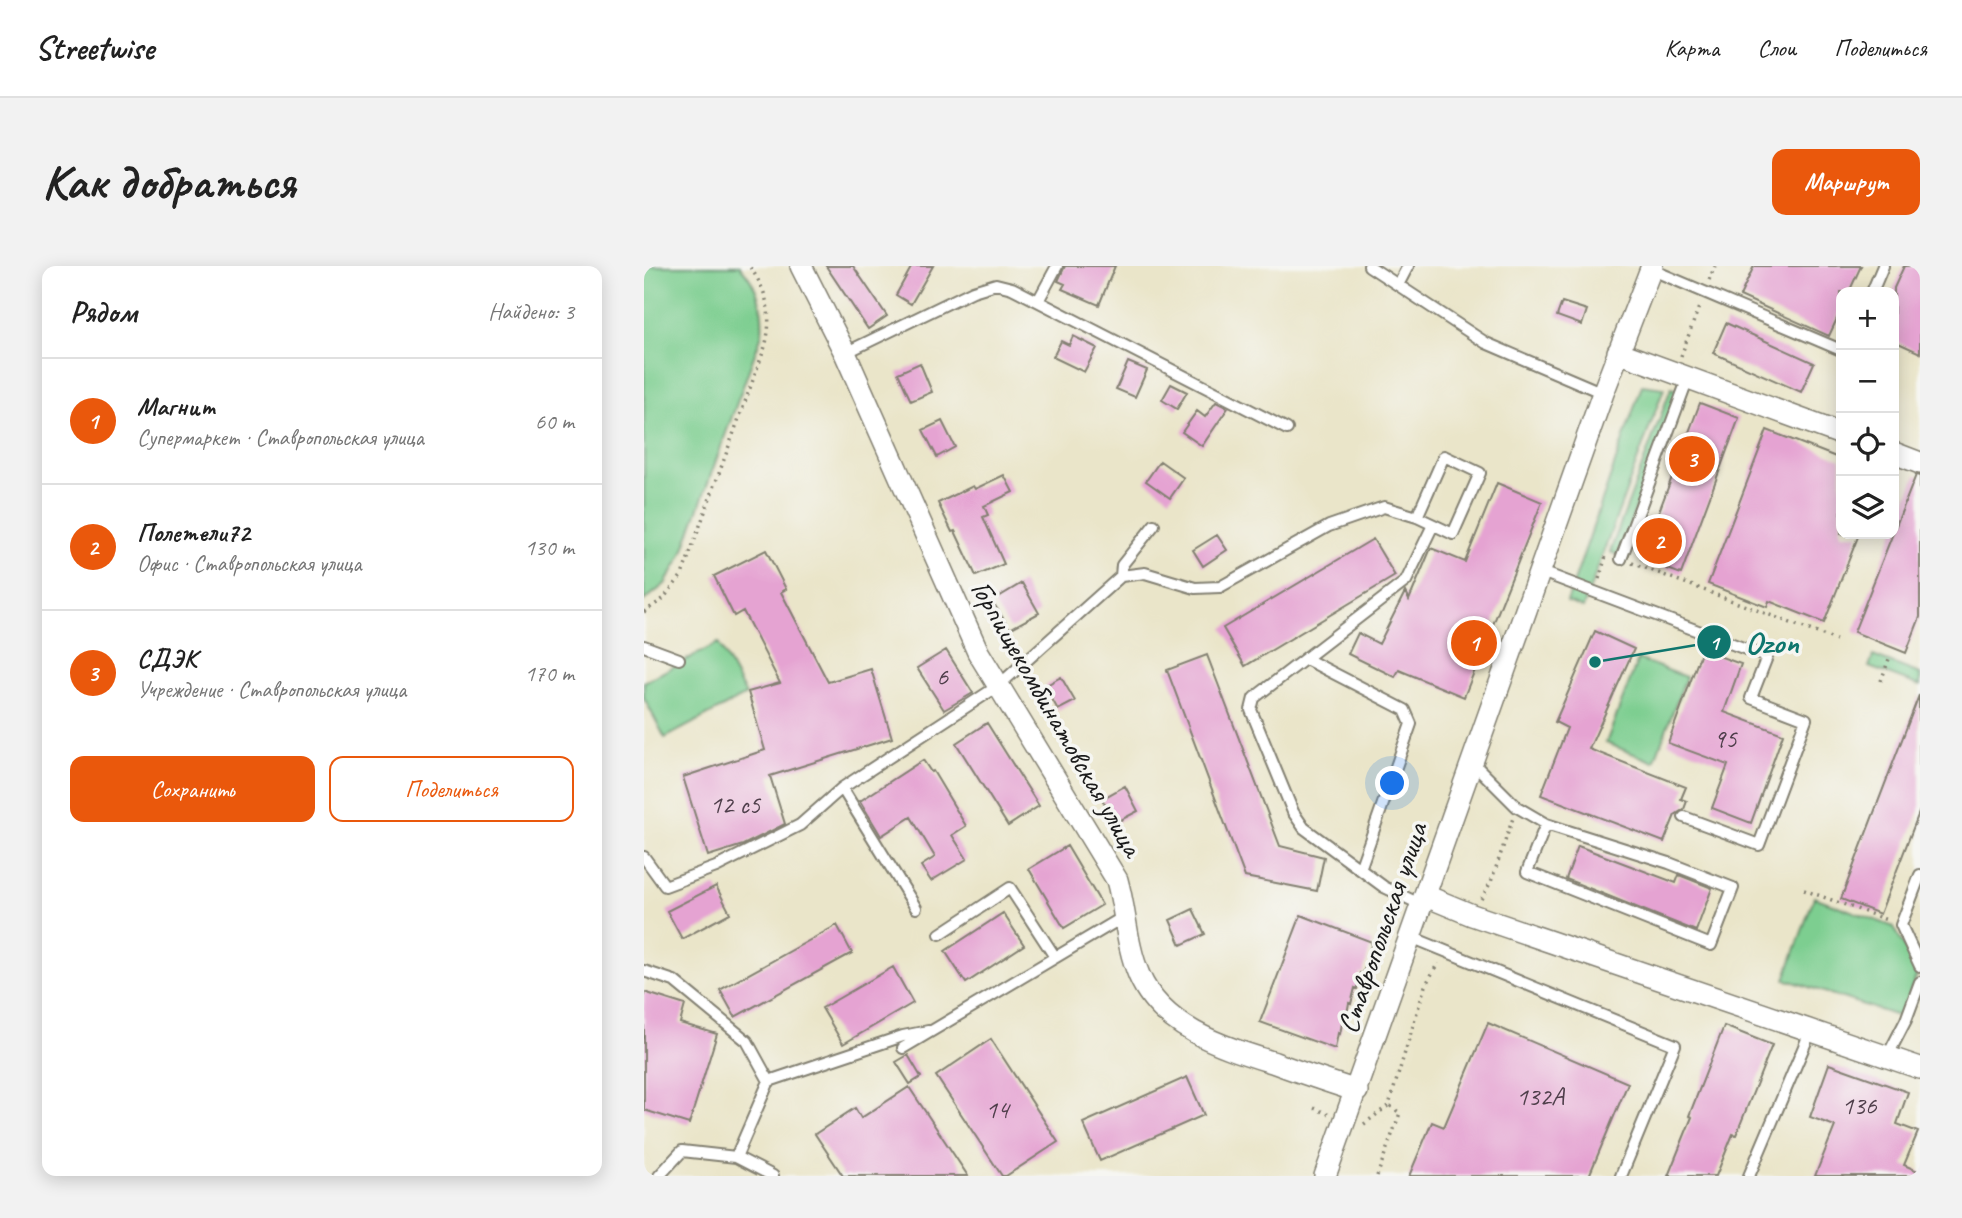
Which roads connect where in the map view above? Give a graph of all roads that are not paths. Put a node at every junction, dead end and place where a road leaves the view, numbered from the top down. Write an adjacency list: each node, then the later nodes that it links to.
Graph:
1 (801, 266): 12 (street, Горпищекомбинатовская улица)
2 (1057, 266): 9 (lane)
3 (1369, 266): 7 (lane)
4 (1408, 266): 7 (lane)
5 (1883, 266): 8 (lane)
6 (1651, 268): 10 (lane); 11 (street, Ставропольская улица)
7 (1398, 285): 14 (lane)
8 (1874, 287)
9 (1038, 301): 12 (lane); 15 (lane)
10 (1836, 348)
11 (1618, 352): 13 (street); 14 (street, Ставропольская улица)
12 (845, 353): 28 (street, Горпищекомбинатовская улица)
13 (1681, 376): 16 (street); 22 (lane)
14 (1603, 393): 23 (street, Ставропольская улица)
15 (1287, 429)
16 (1836, 432)
17 (1899, 455): 18 (street)
18 (1920, 463)
19 (1417, 517): 21 (lane); 21 (lane); 24 (lane)
20 (1154, 525): 24 (lane)
21 (1433, 525): 27 (lane)
22 (1621, 559)
23 (1539, 571): 29 (street, Ставропольская улица); 31 (lane)
24 (1121, 576): 28 (lane)
25 (644, 646): 26 (lane)
26 (679, 659)
27 (1306, 659): 34 (lane); 34 (lane)
28 (998, 685): 30 (lane); 38 (street, Горпищекомбинатовская улица)
29 (1472, 762): 32 (lane); 36 (street, Ставропольская улица)
30 (842, 788): 33 (lane); 37 (lane)
31 (1684, 817)
32 (1546, 824): 32 (lane)
33 (644, 858)
34 (1360, 869): 36 (lane)
35 (1920, 875): 42 (lane)
36 (1424, 900): 40 (street, Ставропольская улица); 45 (street)
37 (916, 908)
38 (1125, 916): 41 (lane); 51 (street, Горпищекомбинатовская улица)
39 (940, 934): 41 (lane)
40 (1411, 937): 51 (street, Ставропольская улица); 56 (lane)
41 (1055, 957): 46 (lane)
42 (1920, 966)
43 (644, 971): 50 (lane)
44 (1920, 982): 48 (lane)
45 (1811, 1030): 48 (street); 57 (lane)
46 (928, 1031): 47 (lane); 50 (lane)
47 (903, 1048)
48 (1888, 1055): 49 (street)
49 (1920, 1068)
50 (769, 1082): 52 (lane)
51 (1357, 1091): 55 (street, Ставропольская улица)
52 (736, 1157): 53 (lane); 54 (lane)
53 (659, 1176)
54 (773, 1176)
55 (1325, 1176)
56 (1621, 1176)
57 (1749, 1176)

